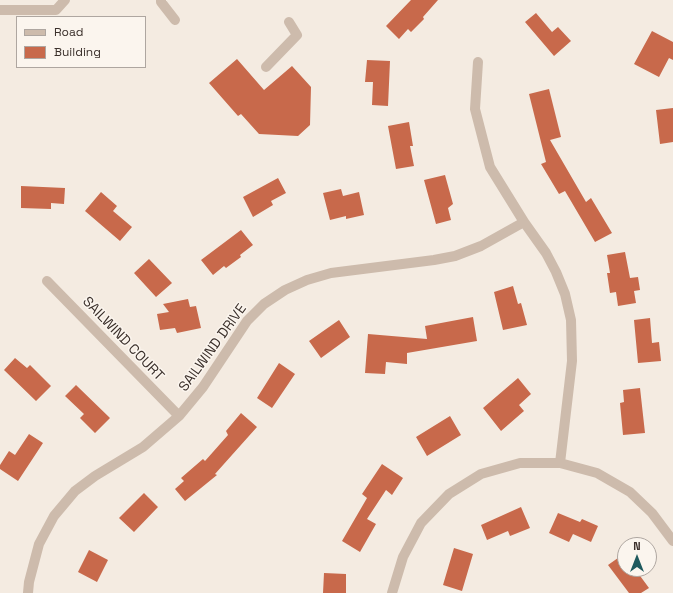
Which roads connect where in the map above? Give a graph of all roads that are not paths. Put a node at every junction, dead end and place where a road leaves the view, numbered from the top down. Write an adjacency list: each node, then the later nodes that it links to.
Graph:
1 (65, 0): 3 (street)
2 (161, 0): 4 (street)
3 (0, 10)
4 (175, 20)
5 (289, 22): 7 (street)
6 (478, 62): 8 (street)
7 (266, 67)
8 (524, 222): 10 (street, SAILWIND DRIVE); 11 (street)
9 (47, 281): 10 (street, SAILWIND COURT)
10 (179, 416): 13 (street, SAILWIND DRIVE)
11 (560, 463): 12 (street); 14 (street)
12 (673, 541)
13 (28, 593)
14 (392, 593)

